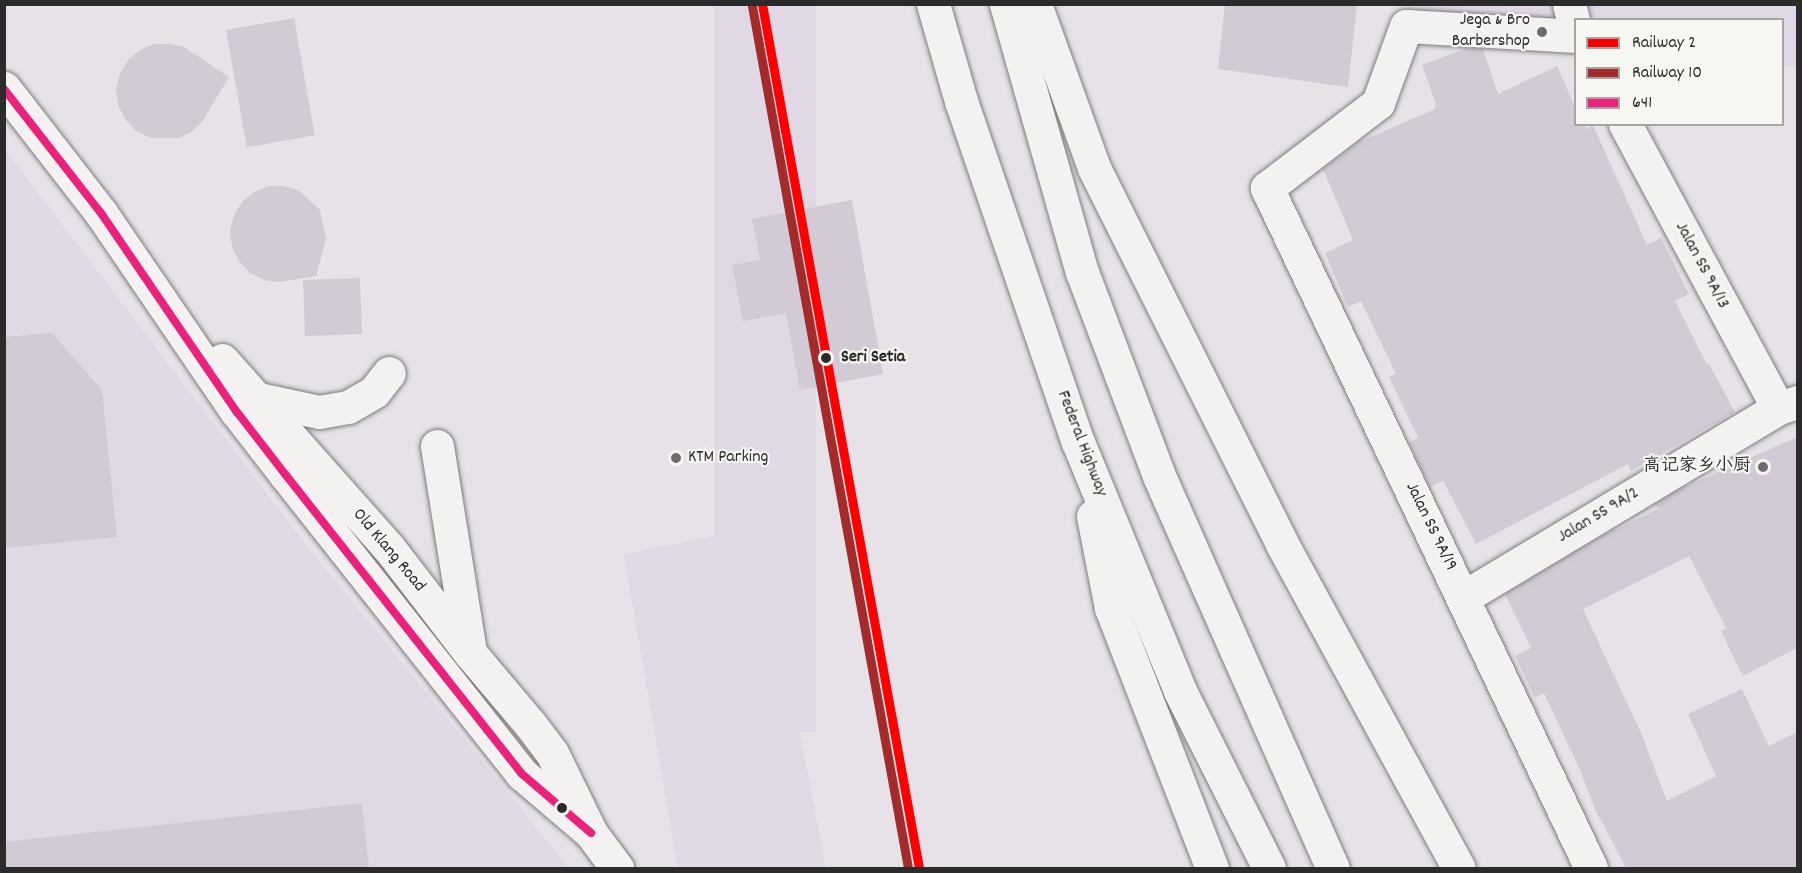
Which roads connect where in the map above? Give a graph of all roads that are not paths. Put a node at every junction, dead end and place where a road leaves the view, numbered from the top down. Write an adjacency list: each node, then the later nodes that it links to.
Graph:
1 (933, 4): 13 (main road, Federal Highway)
2 (1006, 4): 21 (main road)
3 (1035, 4): 22 (main road)
4 (1569, 4): 5 (main road)
5 (1574, 29)
6 (1574, 34): 15 (main road, Jalan SS 9A/19)
7 (4, 88): 9 (main road, Old Klang Road)
8 (1626, 126): 12 (main road, Jalan SS 9A/13)
9 (156, 290): 11 (main road, Old Klang Road); 17 (main road, Old Klang Road)
10 (389, 373): 11 (main road)
11 (258, 399): 16 (main road, Old Klang Road)
12 (1787, 405): 15 (main road, Jalan SS 9A/2)
13 (1078, 442): 19 (main road); 20 (main road, Federal Highway)
14 (437, 446): 16 (main road)
15 (1464, 597): 23 (main road, Jalan SS 9A/19)
16 (471, 653): 17 (main road, Old Klang Road)
17 (591, 833): 18 (main road, Old Klang Road)
18 (617, 868)
19 (1212, 868)
20 (1269, 868)
21 (1333, 868)
22 (1459, 868)
23 (1591, 868)

